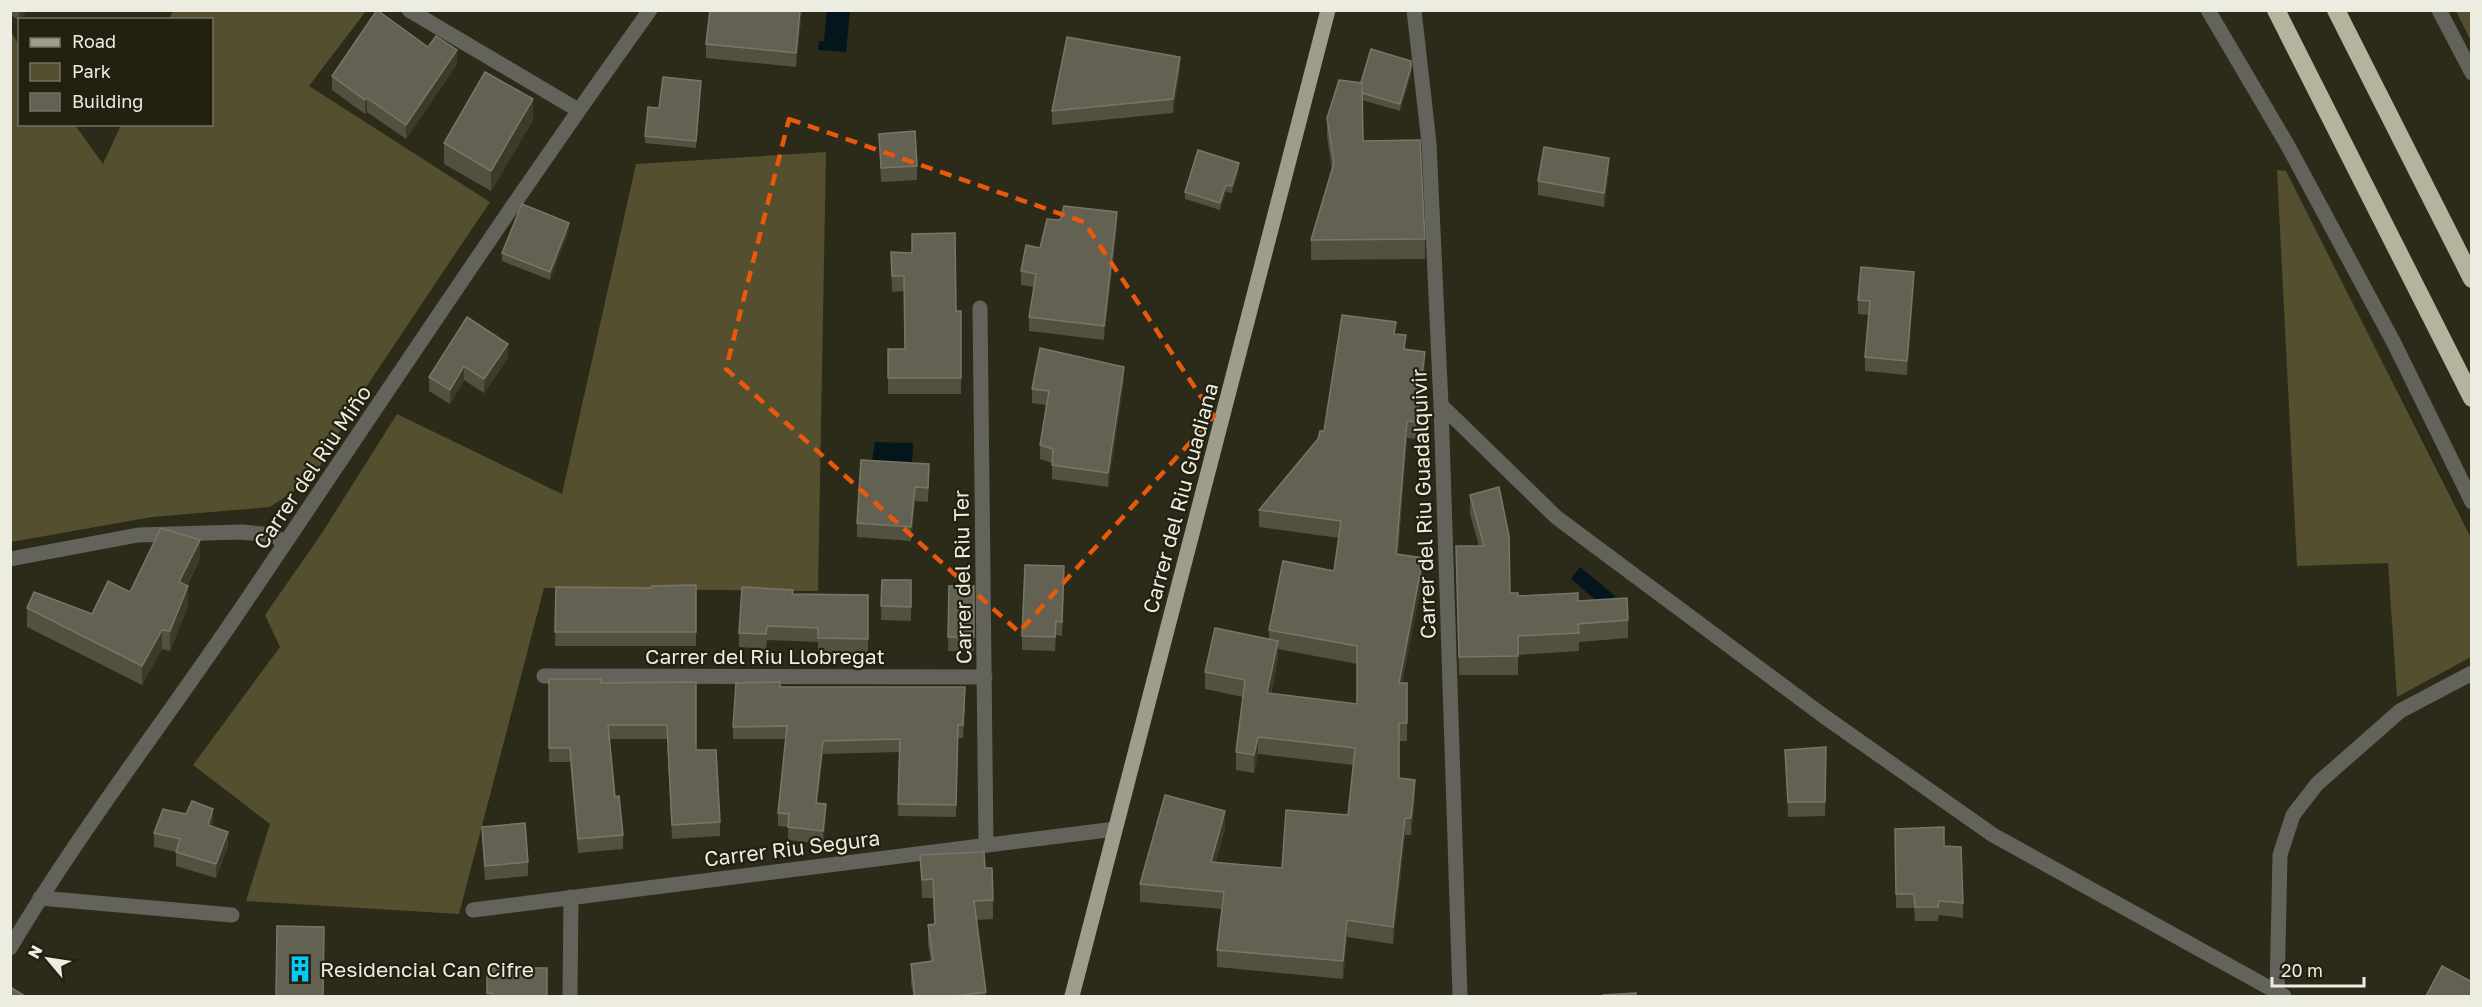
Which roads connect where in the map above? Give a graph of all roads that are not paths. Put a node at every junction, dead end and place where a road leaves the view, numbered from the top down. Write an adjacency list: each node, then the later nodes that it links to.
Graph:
1 (409, 10): 12 (street)
2 (650, 10): 12 (street, Carrer del Riu Miño)
3 (1328, 10): 23 (main road, Carrer del Riu Guadiana)
4 (1414, 10): 16 (street, Carrer del Riu Guadalquivir)
5 (2208, 10): 17 (street)
6 (2271, 10): 10 (highway)
7 (2276, 10): 10 (highway)
8 (2336, 10): 13 (highway)
9 (2439, 10): 11 (street)
10 (2290, 37): 15 (highway)
11 (2472, 73)
12 (578, 110): 18 (street, Carrer del Riu Miño)
13 (2472, 279)
14 (980, 308): 22 (street, Carrer del Riu Ter)
15 (2472, 398)
16 (1442, 405): 30 (street); 33 (street, Carrer del Riu Guadalquivir)
17 (2472, 502)
18 (285, 543): 19 (street); 26 (street, Carrer del Riu Miño)
19 (10, 559)
20 (2472, 673): 30 (street)
21 (544, 676): 22 (street, Carrer del Riu Llobregat)
22 (985, 676): 24 (street, Carrer del Riu Ter)
23 (1115, 829): 24 (street, Carrer Riu Segura); 32 (main road, Carrer del Riu Guadiana)
24 (986, 845): 25 (street, Carrer Riu Segura)
25 (571, 897): 27 (street, Carrer Riu Segura); 31 (street)
26 (40, 898): 28 (street); 29 (street, Carrer del Riu Miño)
27 (473, 910)
28 (232, 915)
29 (10, 948)
30 (2280, 994)
31 (570, 996)
32 (1072, 996)
33 (1460, 996)

